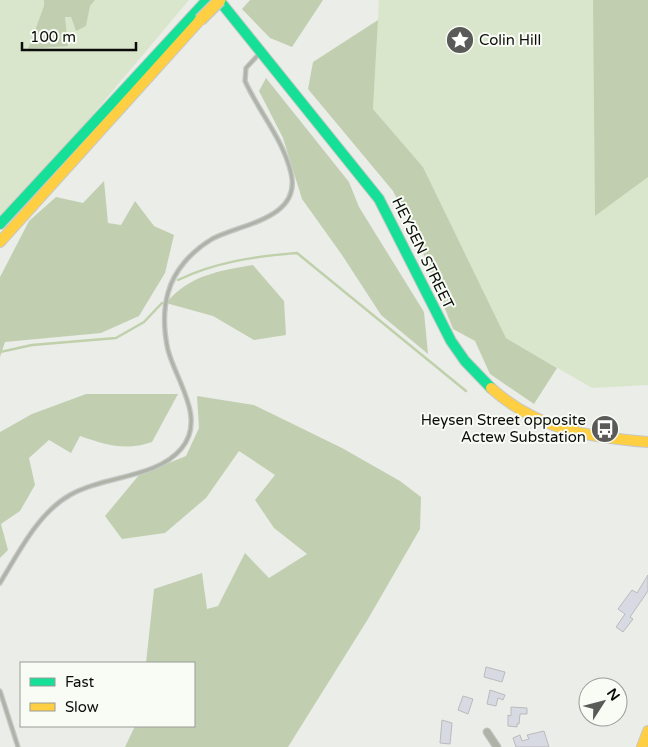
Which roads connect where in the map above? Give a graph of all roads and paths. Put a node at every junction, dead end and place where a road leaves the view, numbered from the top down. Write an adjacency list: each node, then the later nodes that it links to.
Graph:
1 (207, 0): 3 (main road)
2 (220, 0): 3 (main road, bridge); 4 (main road, HEYSEN STREET)
3 (197, 16): 5 (main road); 6 (main road)
4 (260, 50): 7 (main road, HEYSEN STREET); 8 (lane)
5 (0, 224)
6 (0, 242)
7 (648, 442)
8 (0, 583)
9 (0, 691): 12 (lane)
10 (648, 731): 14 (main road)
11 (487, 732): 13 (street)
12 (18, 747)
13 (497, 747)
14 (642, 747)

